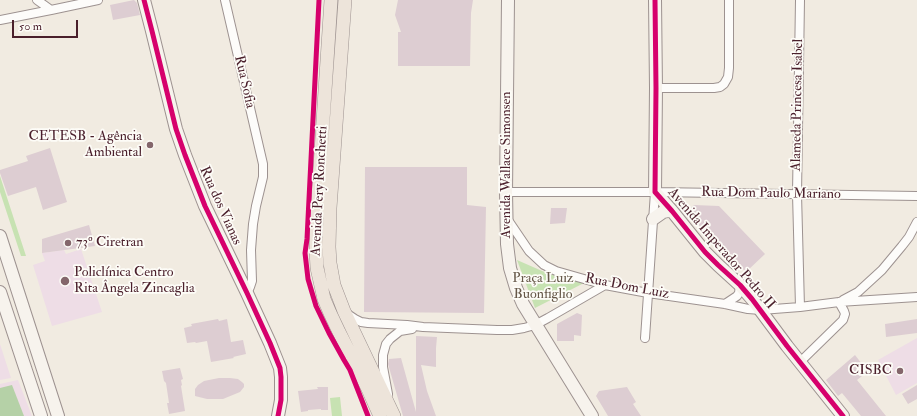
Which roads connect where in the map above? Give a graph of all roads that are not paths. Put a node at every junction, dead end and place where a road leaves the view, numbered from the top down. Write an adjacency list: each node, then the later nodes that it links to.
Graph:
1 (37, 0): 11 (street)
2 (98, 0): 11 (street)
3 (144, 0): 26 (street, Rua dos Vianas)
4 (225, 0): 26 (street, Rua Sofia)
5 (331, 0): 45 (main road, Avenida Pery Ronchetti)
6 (345, 0): 33 (main road, Avenida Pery Ronchetti)
7 (508, 0): 14 (street, Avenida Wallace Simonsen)
8 (655, 0): 13 (street, Avenida Imperador Pedro II)
9 (729, 0): 13 (street)
10 (800, 0): 16 (street, Alameda Princesa Isabel)
11 (51, 10): 12 (street)
12 (0, 20)
13 (656, 88): 15 (street, Avenida Imperador Pedro II)
14 (506, 192): 15 (street, Rua Dom Paulo Mariano); 19 (street, Avenida Wallace Simonsen)
15 (655, 192): 16 (street, Rua Dom Paulo Mariano); 18 (street, Avenida Imperador Pedro II); 20 (street)
16 (797, 194): 17 (street, Rua Dom Paulo Mariano); 31 (street, Alameda Princesa Isabel)
17 (917, 196)
18 (672, 211): 20 (street); 24 (street, Avenida Imperador Pedro II)
19 (506, 217): 23 (street, Rua Dom Luiz); 34 (street, Avenida Wallace Simonsen)
20 (653, 219): 27 (street)
21 (917, 222): 29 (street)
22 (0, 236): 37 (street)
23 (605, 284): 27 (street, Rua Dom Luiz); 34 (street)
24 (740, 285): 30 (street); 32 (street, Avenida Imperador Pedro II)
25 (0, 292): 38 (street)
26 (247, 293): 44 (street, Rua dos Vianas)
27 (648, 293): 30 (street, Rua Dom Luiz); 36 (street)
28 (917, 297): 29 (street, Rua Dom Luiz)
29 (839, 302): 31 (street, Rua Dom Luiz); 39 (street)
30 (725, 304): 32 (street, Rua Dom Luiz)
31 (800, 307): 32 (street, Rua Dom Luiz)
32 (761, 310): 39 (street, Avenida Imperador Pedro II)
33 (344, 311): 35 (street); 46 (main road, Avenida Pery Ronchetti)
34 (535, 325): 35 (street); 47 (street, Avenida Wallace Simonsen)
35 (423, 327): 46 (street)
36 (645, 338)
37 (34, 341): 38 (street); 40 (street)
38 (18, 348): 41 (street)
39 (800, 362): 48 (street, Avenida Imperador Pedro II)
40 (44, 372): 41 (street); 43 (street)
41 (28, 378): 42 (street)
42 (41, 416)
43 (58, 416)
44 (278, 416)
45 (380, 416)
46 (394, 416)
47 (592, 416)
48 (842, 416)

